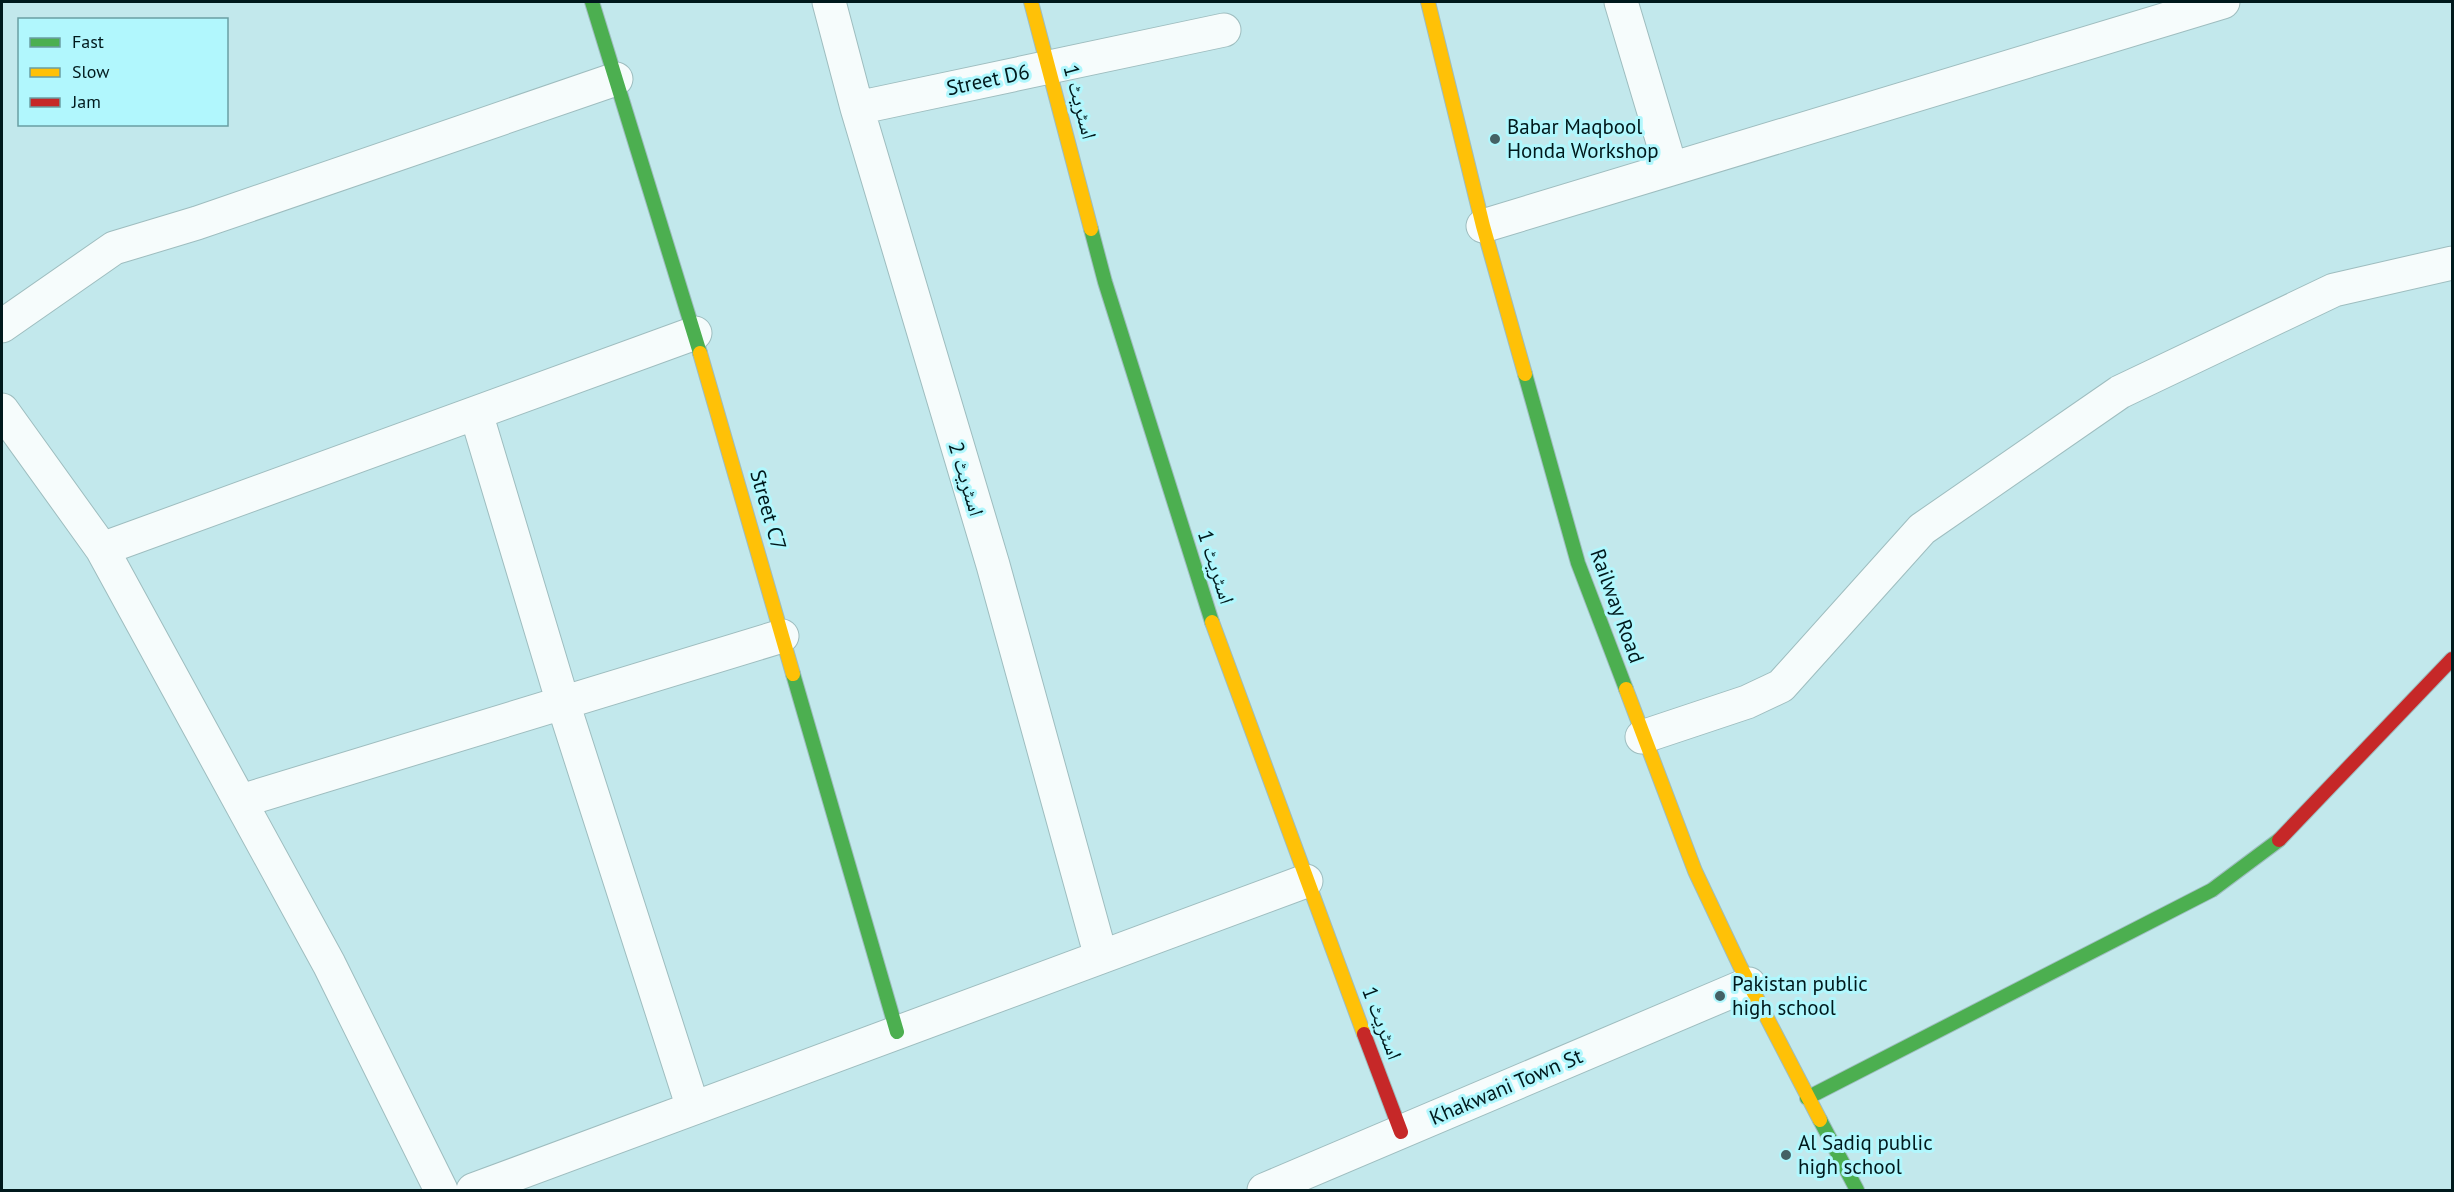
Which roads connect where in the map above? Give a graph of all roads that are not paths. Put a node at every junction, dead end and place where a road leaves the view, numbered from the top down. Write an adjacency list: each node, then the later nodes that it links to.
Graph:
1 (592, 2): 9 (street, Street C7)
2 (829, 2): 10 (street, اسٹریٹ 2)
3 (1031, 2): 8 (street, اسٹریٹ 1)
4 (1428, 2): 12 (street, Railway Road)
5 (1621, 2): 11 (street)
6 (2223, 2): 11 (street)
7 (1224, 30): 8 (street, Street D6)
8 (1049, 67): 10 (street, Street D6); 24 (street, اسٹریٹ 1)
9 (616, 79): 14 (street); 15 (street, Street C7)
10 (857, 108): 25 (street, اسٹریٹ 2)
11 (1671, 169): 12 (street)
12 (1483, 226): 22 (street, Railway Road)
13 (2452, 263): 22 (street)
14 (2, 326)
15 (695, 333): 17 (street); 19 (street, Street C7)
16 (2, 410): 18 (street)
17 (476, 413): 18 (street); 21 (street)
18 (102, 549): 23 (street)
19 (782, 636): 21 (street); 27 (street, Street C7)
20 (2452, 659): 28 (street)
21 (563, 703): 23 (street); 29 (street)
22 (1642, 737): 26 (street, Railway Road)
23 (241, 801): 32 (street)
24 (1306, 881): 25 (street); 30 (street, اسٹریٹ 1)
25 (1101, 957): 27 (street)
26 (1749, 984): 28 (street, Railway Road); 30 (street, Khakwani Town St)
27 (897, 1032): 29 (street)
28 (1807, 1098): 35 (street, Railway Road)
29 (693, 1108): 33 (street)
30 (1401, 1132): 31 (street, Khakwani Town St)
31 (1299, 1184): 34 (street, Khakwani Town St)
32 (441, 1191)
33 (473, 1191)
34 (1264, 1191)
35 (1857, 1191)

